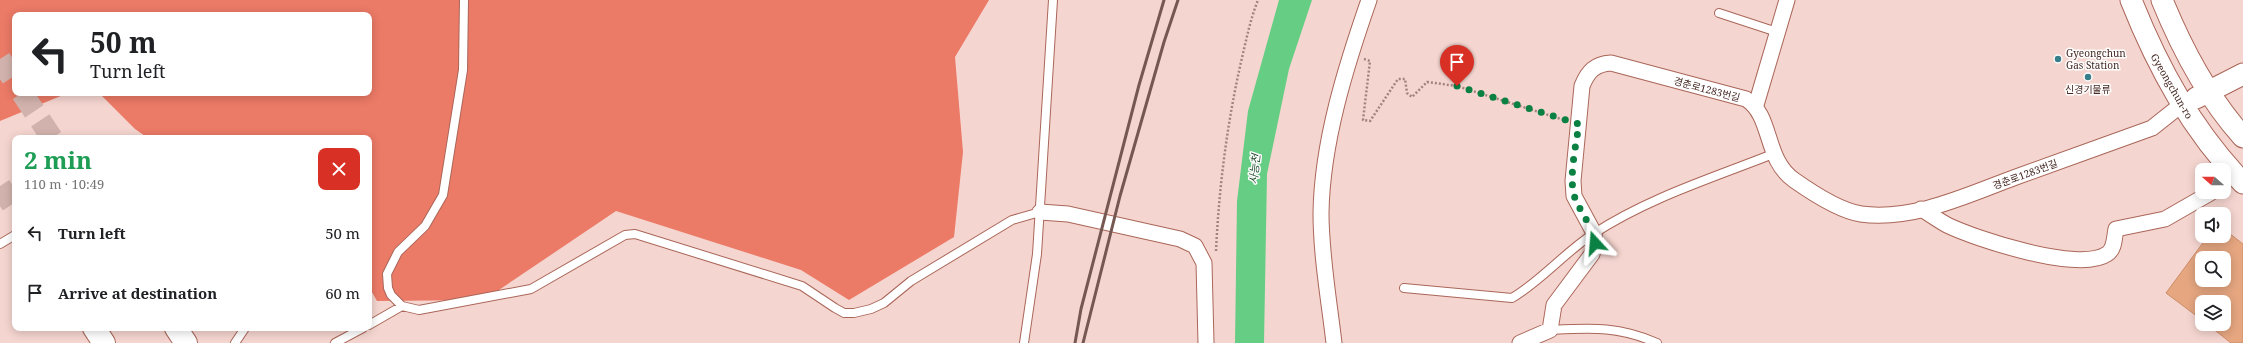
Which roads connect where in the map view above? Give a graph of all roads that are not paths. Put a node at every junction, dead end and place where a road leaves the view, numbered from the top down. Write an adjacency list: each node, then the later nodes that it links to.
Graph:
1 (464, 0): 23 (lane)
2 (1053, 0): 18 (lane)
3 (1369, 0): 36 (street)
4 (1787, 0): 8 (street)
5 (2131, 0): 12 (street, Gyeongchun-ro)
6 (2162, 0): 10 (street)
7 (1719, 13): 8 (lane)
8 (1778, 32): 11 (street)
9 (2243, 74): 10 (street)
10 (2208, 92): 12 (street); 13 (street)
11 (1756, 105): 14 (street, 경춘로1283번길); 19 (street, 경춘로1283번길)
12 (2181, 105): 15 (street, Gyeongchun-ro); 17 (street, 경춘로1283번길)
13 (2243, 137)
14 (1773, 154): 17 (street, 경춘로1283번길); 19 (lane)
15 (2234, 180)
16 (2200, 199): 17 (street)
17 (1921, 209)
18 (1040, 212): 23 (lane); 34 (lane); 35 (street)
19 (1594, 233): 22 (lane); 25 (street)
20 (12, 237): 21 (lane)
21 (0, 244)
22 (1404, 288)
23 (402, 306): 24 (lane)
24 (372, 323)
25 (1550, 330): 37 (street); 38 (lane)
26 (96, 331): 30 (highway)
27 (178, 331): 31 (highway)
28 (243, 331): 32 (lane)
29 (357, 331): 33 (lane)
30 (104, 343)
31 (186, 343)
32 (235, 343)
33 (335, 343)
34 (1024, 343)
35 (1206, 343)
36 (1334, 343)
37 (1520, 343)
38 (1657, 343)

